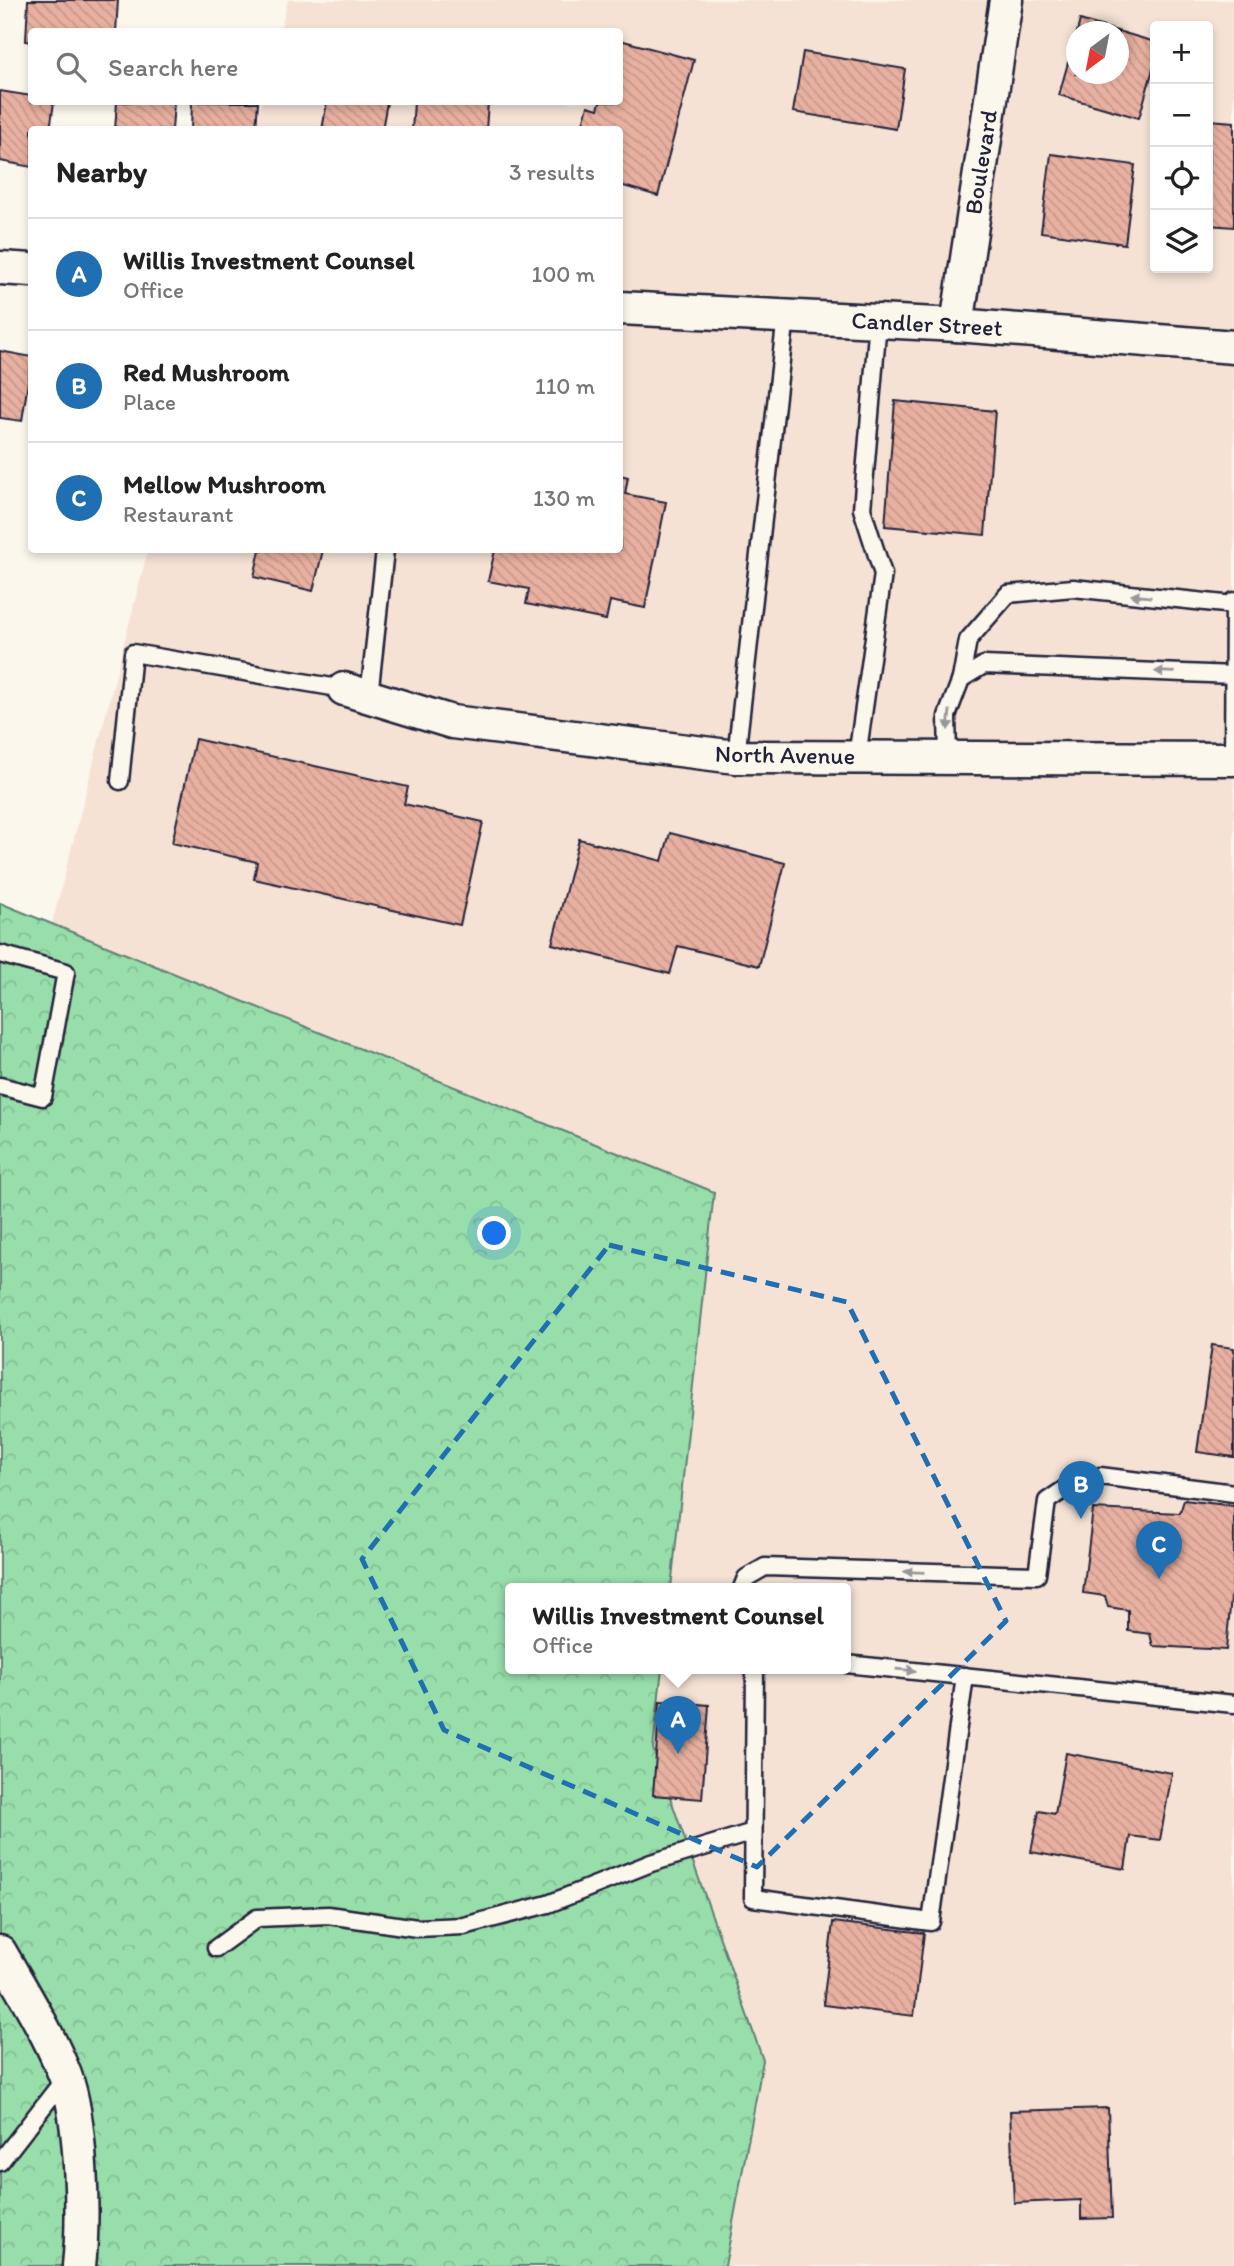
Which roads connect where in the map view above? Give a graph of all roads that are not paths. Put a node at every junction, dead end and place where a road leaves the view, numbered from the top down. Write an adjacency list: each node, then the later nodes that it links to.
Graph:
1 (1006, 0): 7 (street, Boulevard)
2 (0, 268): 3 (street)
3 (28, 270)
4 (623, 308): 5 (street, Candler Street)
5 (786, 316): 6 (street, Candler Street); 14 (lane)
6 (878, 321): 7 (street, Candler Street); 15 (lane)
7 (957, 325): 8 (street, Candler Street)
8 (1234, 347)
9 (384, 553): 13 (lane)
10 (1234, 603): 11 (lane); 12 (lane, one-way to 12)
11 (1234, 674): 12 (lane, one-way to 12); 17 (lane)
12 (961, 679): 16 (lane, one-way to 16)
13 (356, 693): 14 (street, North Avenue); 18 (lane)
14 (736, 757): 15 (street, North Avenue)
15 (857, 757): 16 (street, North Avenue)
16 (948, 757): 17 (street, North Avenue)
17 (1233, 759)
18 (120, 781)
19 (0, 954): 20 (lane)
20 (0, 1086)
21 (1234, 1493): 22 (lane, one-way to 22)
22 (744, 1583)
23 (851, 1665): 25 (lane, one-way to 25)
24 (755, 1674): 27 (lane)
25 (965, 1676): 26 (lane); 27 (lane)
26 (1234, 1704)
27 (753, 1832): 28 (lane)
28 (216, 1948)
29 (0, 1952): 30 (street)
30 (66, 2077): 31 (lane); 32 (street)
31 (0, 2162)
32 (79, 2266)

